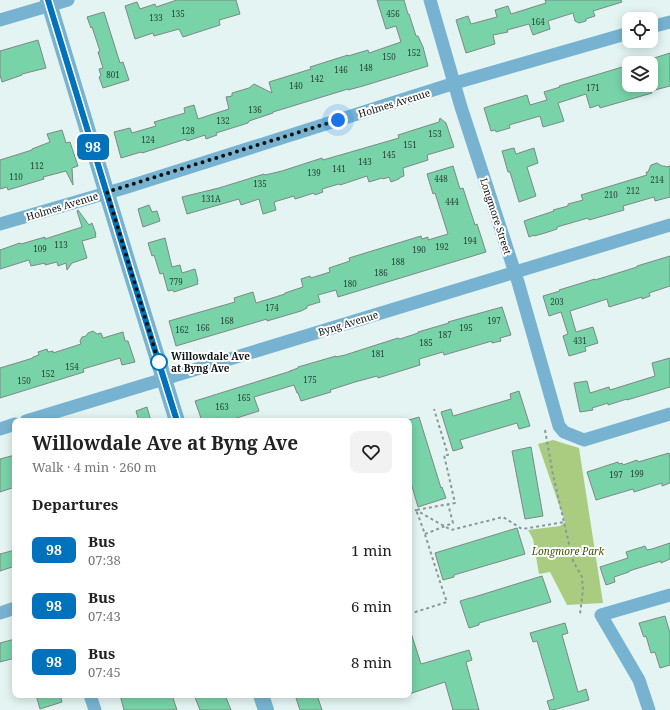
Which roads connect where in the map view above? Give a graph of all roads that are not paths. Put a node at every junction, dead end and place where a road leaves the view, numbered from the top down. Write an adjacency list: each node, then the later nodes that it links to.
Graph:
1 (68, 0): 3 (street)
2 (430, 0): 8 (street, Longmore Street)
3 (49, 3): 4 (street); 9 (street)
4 (0, 20)
5 (670, 22): 6 (street)
6 (658, 25)
7 (622, 35): 8 (street, Holmes Avenue)
8 (455, 83): 9 (street, Holmes Avenue); 12 (street, Longmore Street)
9 (107, 192): 10 (street, Holmes Avenue); 13 (street)
10 (0, 224)
11 (670, 225): 12 (street, Byng Avenue)
12 (514, 272): 13 (street, Byng Avenue); 14 (street, Longmore Street)
13 (164, 379): 15 (street, Byng Avenue); 16 (street)
14 (670, 414)
15 (36, 418)
16 (176, 418)
17 (12, 425): 18 (street)
18 (0, 429)
19 (670, 595): 26 (street)
20 (12, 609): 21 (street)
21 (0, 613)
22 (91, 698): 24 (street)
23 (262, 698): 25 (street)
24 (95, 710)
25 (266, 710)
26 (649, 710)

